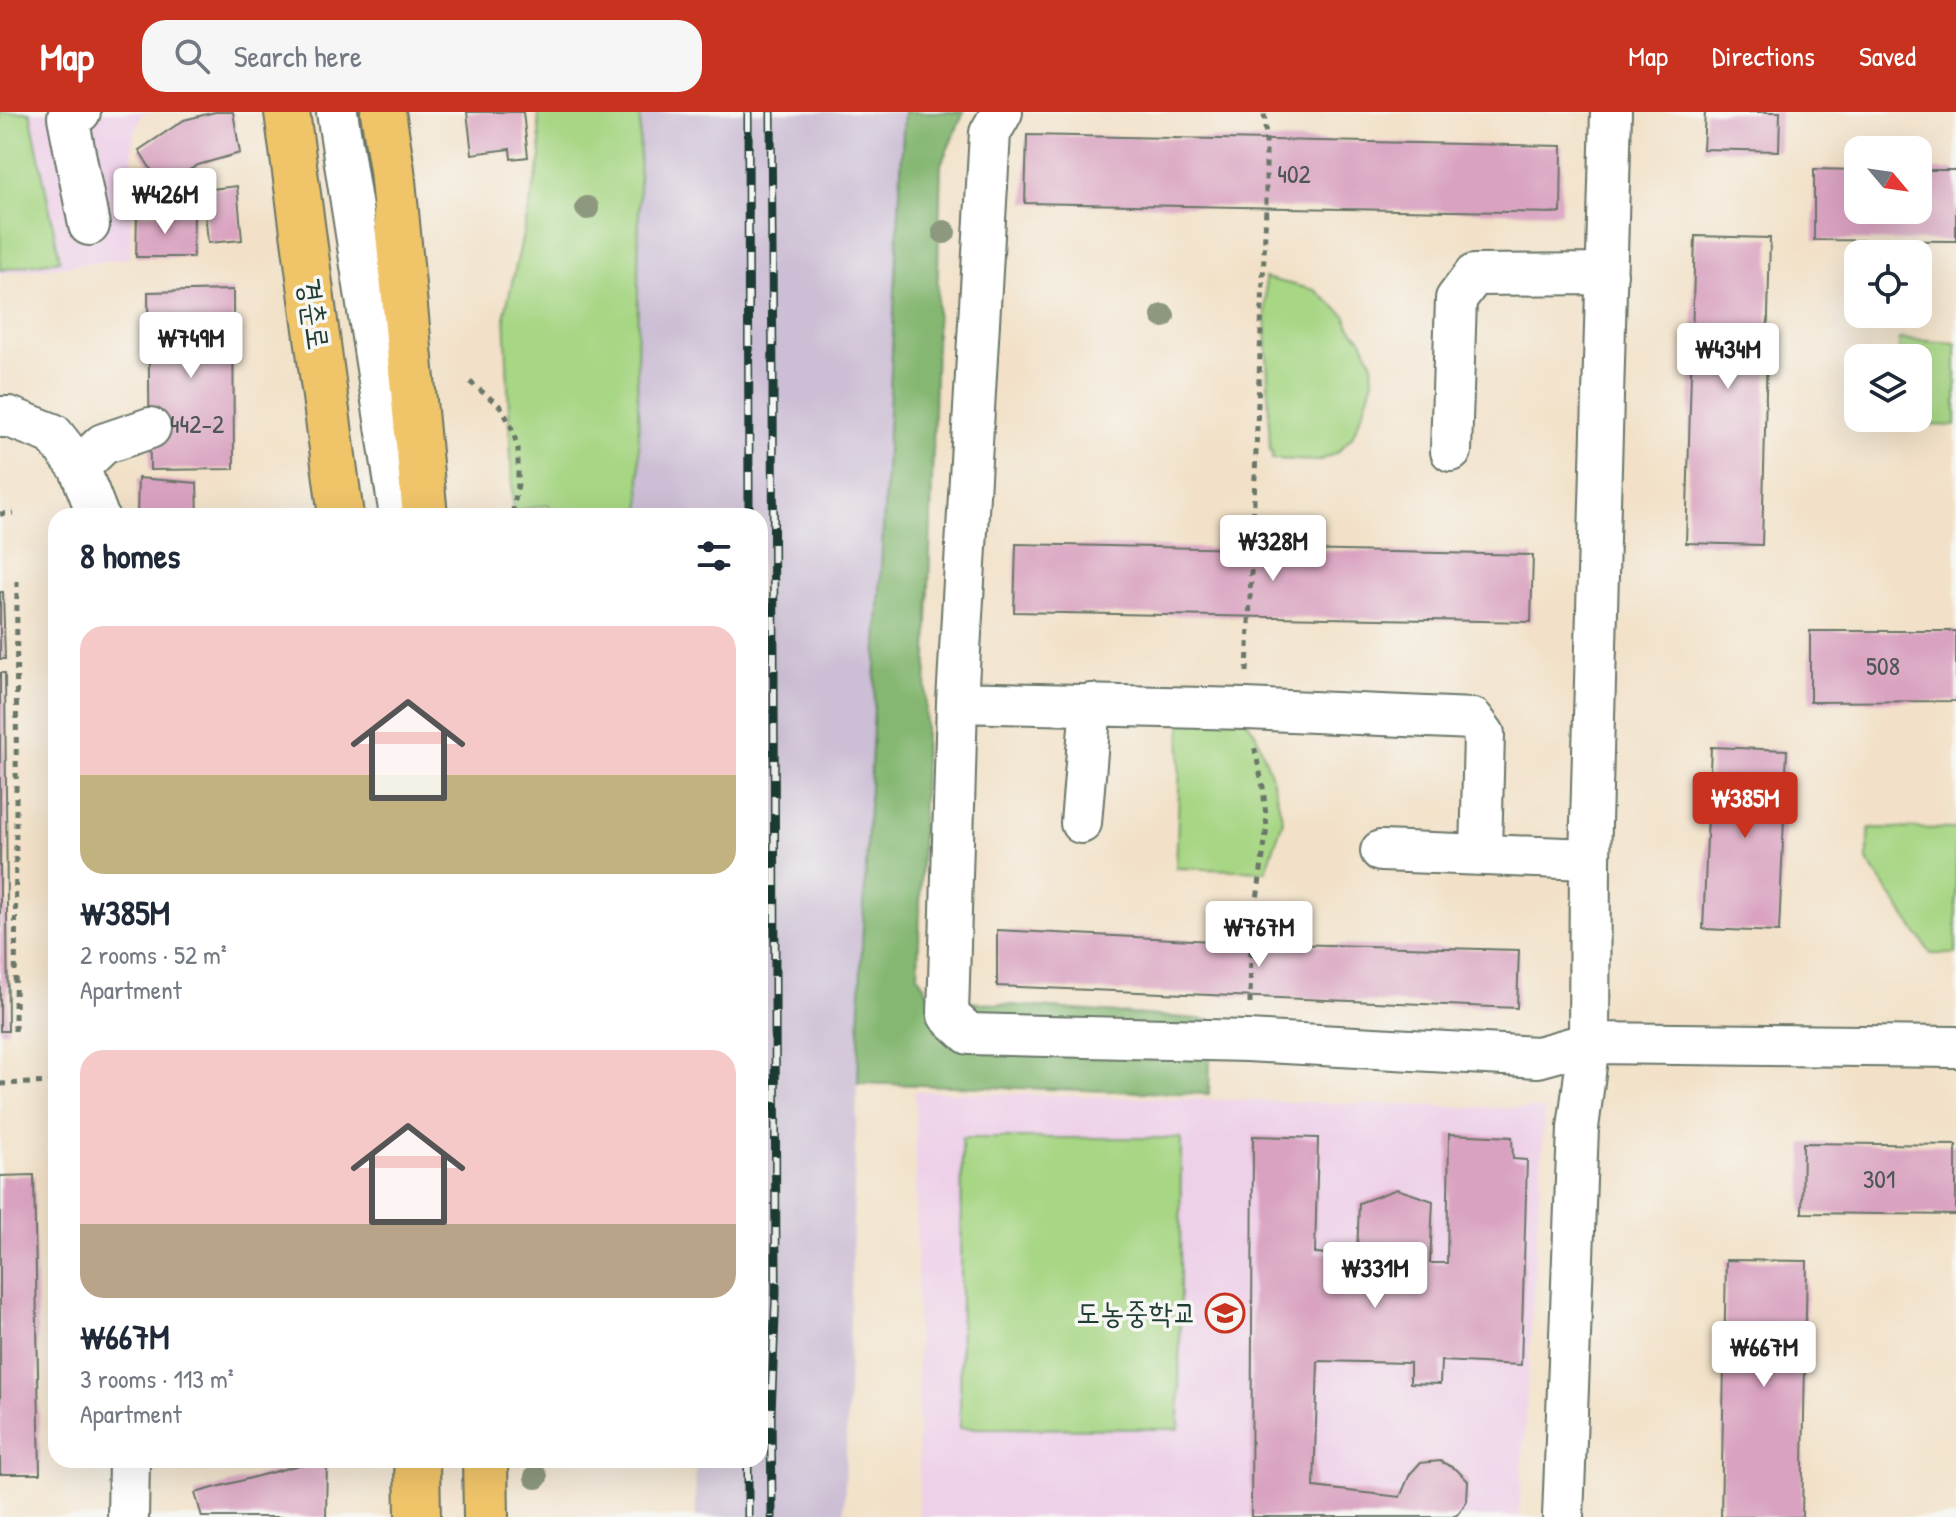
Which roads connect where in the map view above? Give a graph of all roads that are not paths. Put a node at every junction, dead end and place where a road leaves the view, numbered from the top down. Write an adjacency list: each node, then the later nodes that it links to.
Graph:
1 (80, 112): 7 (street)
2 (287, 112): 14 (main road, 경춘로)
3 (337, 112): 15 (street)
4 (383, 112): 16 (main road)
5 (1002, 112): 17 (street)
6 (1611, 112): 8 (street)
7 (89, 225)
8 (1607, 274): 11 (street); 22 (street)
9 (0, 417): 12 (street)
10 (150, 428): 12 (street)
11 (1451, 451)
12 (79, 467): 13 (street)
13 (95, 508)
14 (340, 508)
15 (399, 508)
16 (424, 508)
17 (957, 702): 18 (street); 23 (street)
18 (1091, 704): 19 (street); 21 (street)
19 (1081, 823)
20 (1381, 851): 21 (street)
21 (1481, 854): 22 (street)
22 (1590, 859): 23 (street)
23 (1589, 1043): 24 (street); 31 (street)
24 (1956, 1047)
25 (129, 1468): 28 (street)
26 (417, 1468): 29 (main road)
27 (485, 1468): 30 (main road)
28 (128, 1517)
29 (418, 1517)
30 (486, 1517)
31 (1563, 1517)

